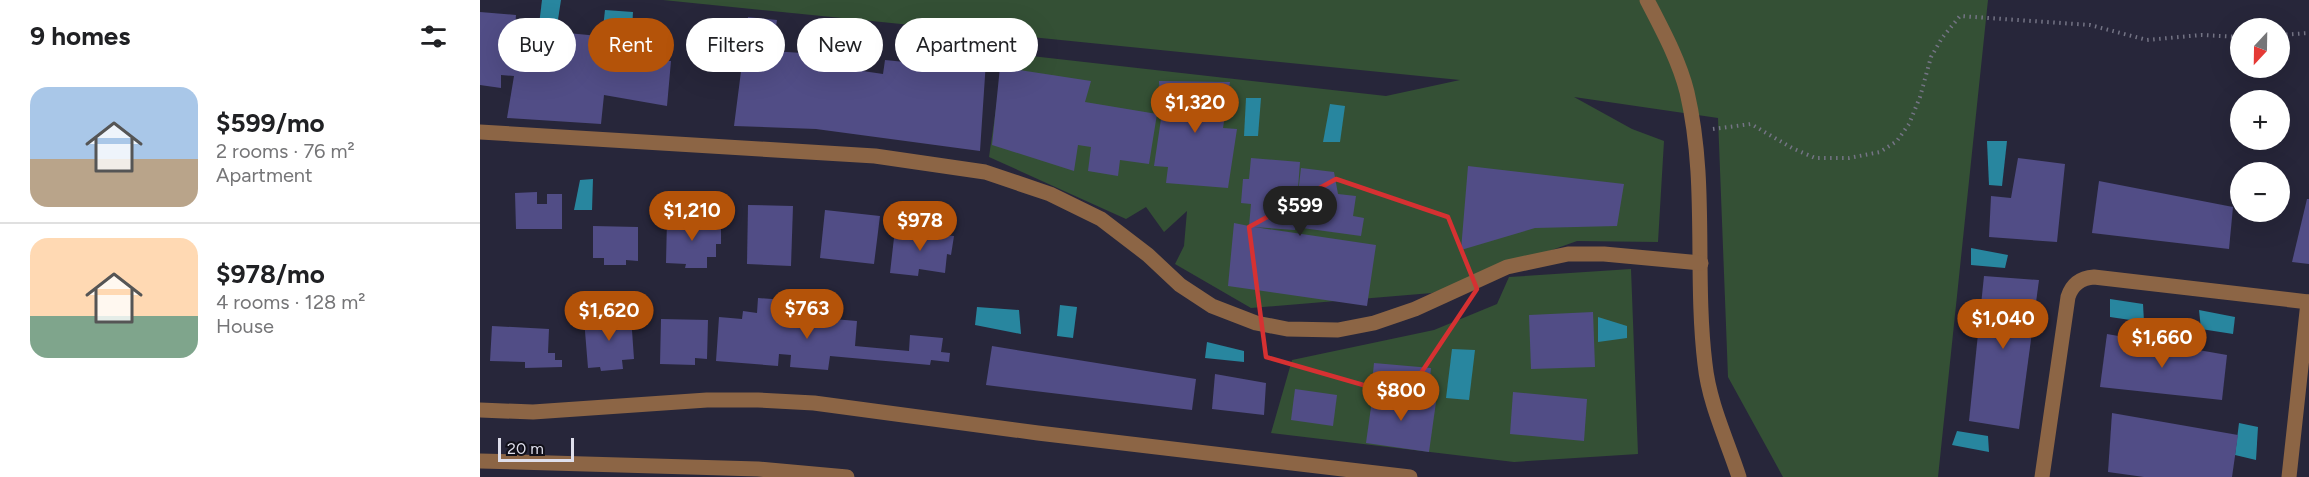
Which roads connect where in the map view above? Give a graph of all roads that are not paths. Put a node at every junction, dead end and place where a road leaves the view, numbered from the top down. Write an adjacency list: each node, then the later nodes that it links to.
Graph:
1 (1647, 0): 3 (street)
2 (480, 132): 3 (street)
3 (1701, 262): 11 (street)
4 (2309, 302): 12 (street); 13 (street)
5 (480, 410): 10 (street)
6 (480, 461): 7 (street)
7 (694, 472): 8 (street)
8 (757, 473): 9 (street)
9 (847, 477)
10 (1410, 477)
11 (1739, 477)
12 (2042, 477)
13 (2289, 477)

